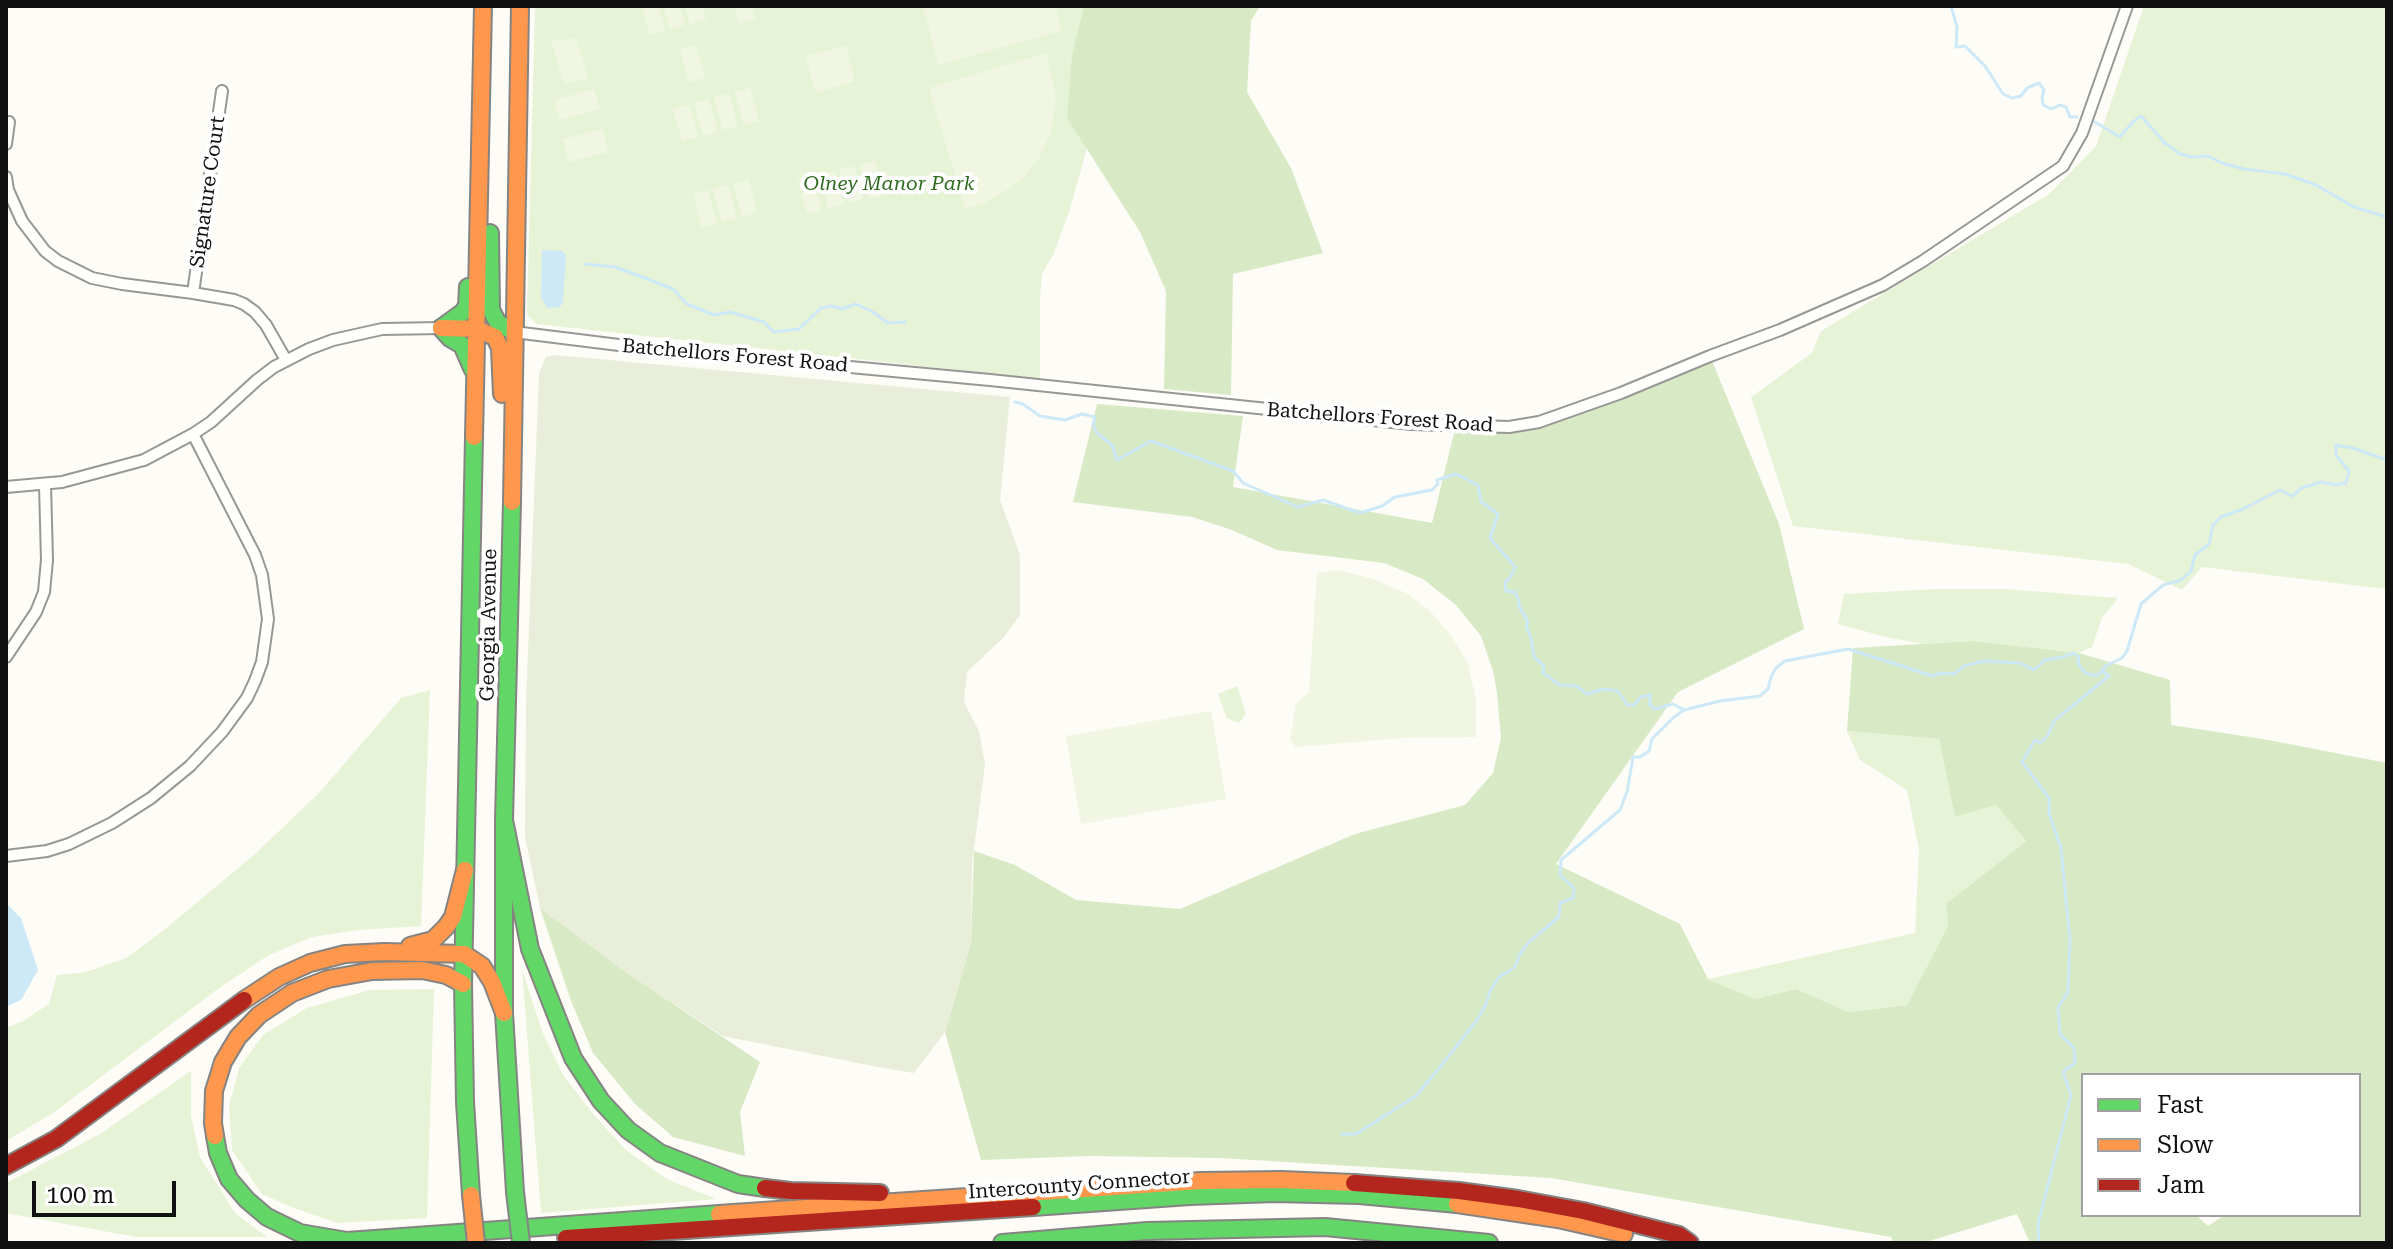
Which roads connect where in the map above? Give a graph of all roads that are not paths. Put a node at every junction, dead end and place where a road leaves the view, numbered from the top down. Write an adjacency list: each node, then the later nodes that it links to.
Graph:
1 (483, 6): 8 (main road, Georgia Avenue)
2 (520, 6): 13 (main road, Georgia Avenue)
3 (2127, 6): 13 (street, Batchellors Forest Road)
4 (222, 91): 10 (street, Signature Court)
5 (9, 122): 6 (street)
6 (6, 144)
7 (6, 177): 10 (street)
8 (480, 178): 9 (main road, Georgia Avenue); 13 (main road)
9 (479, 233): 11 (main road); 12 (main road, Georgia Avenue)
10 (193, 293): 14 (street)
11 (441, 328): 12 (main road); 14 (street); 15 (main road)
12 (477, 329): 15 (main road, Georgia Avenue); 19 (main road)
13 (514, 332): 19 (main road, Georgia Avenue)
14 (286, 360): 16 (street)
15 (476, 379): 23 (main road, Georgia Avenue)
16 (193, 434): 17 (street); 22 (street)
17 (45, 485): 18 (street); 20 (street)
18 (6, 487)
19 (511, 508): 21 (main road, Georgia Avenue)
20 (6, 657)
21 (504, 820): 27 (main road, Georgia Avenue); 29 (main road)
22 (6, 856)
23 (465, 870): 24 (main road); 25 (main road, Georgia Avenue)
24 (384, 952): 25 (main road); 28 (main road)
25 (464, 954): 26 (main road, Georgia Avenue); 27 (main road)
26 (463, 984): 29 (main road); 31 (main road, Georgia Avenue, bridge)
27 (504, 1013): 33 (main road, Georgia Avenue, bridge)
28 (6, 1166)
29 (967, 1198): 38 (main road)
30 (1285, 1228): 34 (main road); 35 (main road); 36 (main road)
31 (476, 1243)
32 (496, 1243): 37 (main road, Intercounty Connector)
33 (521, 1243)
34 (1002, 1243)
35 (1169, 1243)
36 (1489, 1243)
37 (1662, 1243)
38 (1690, 1243)

